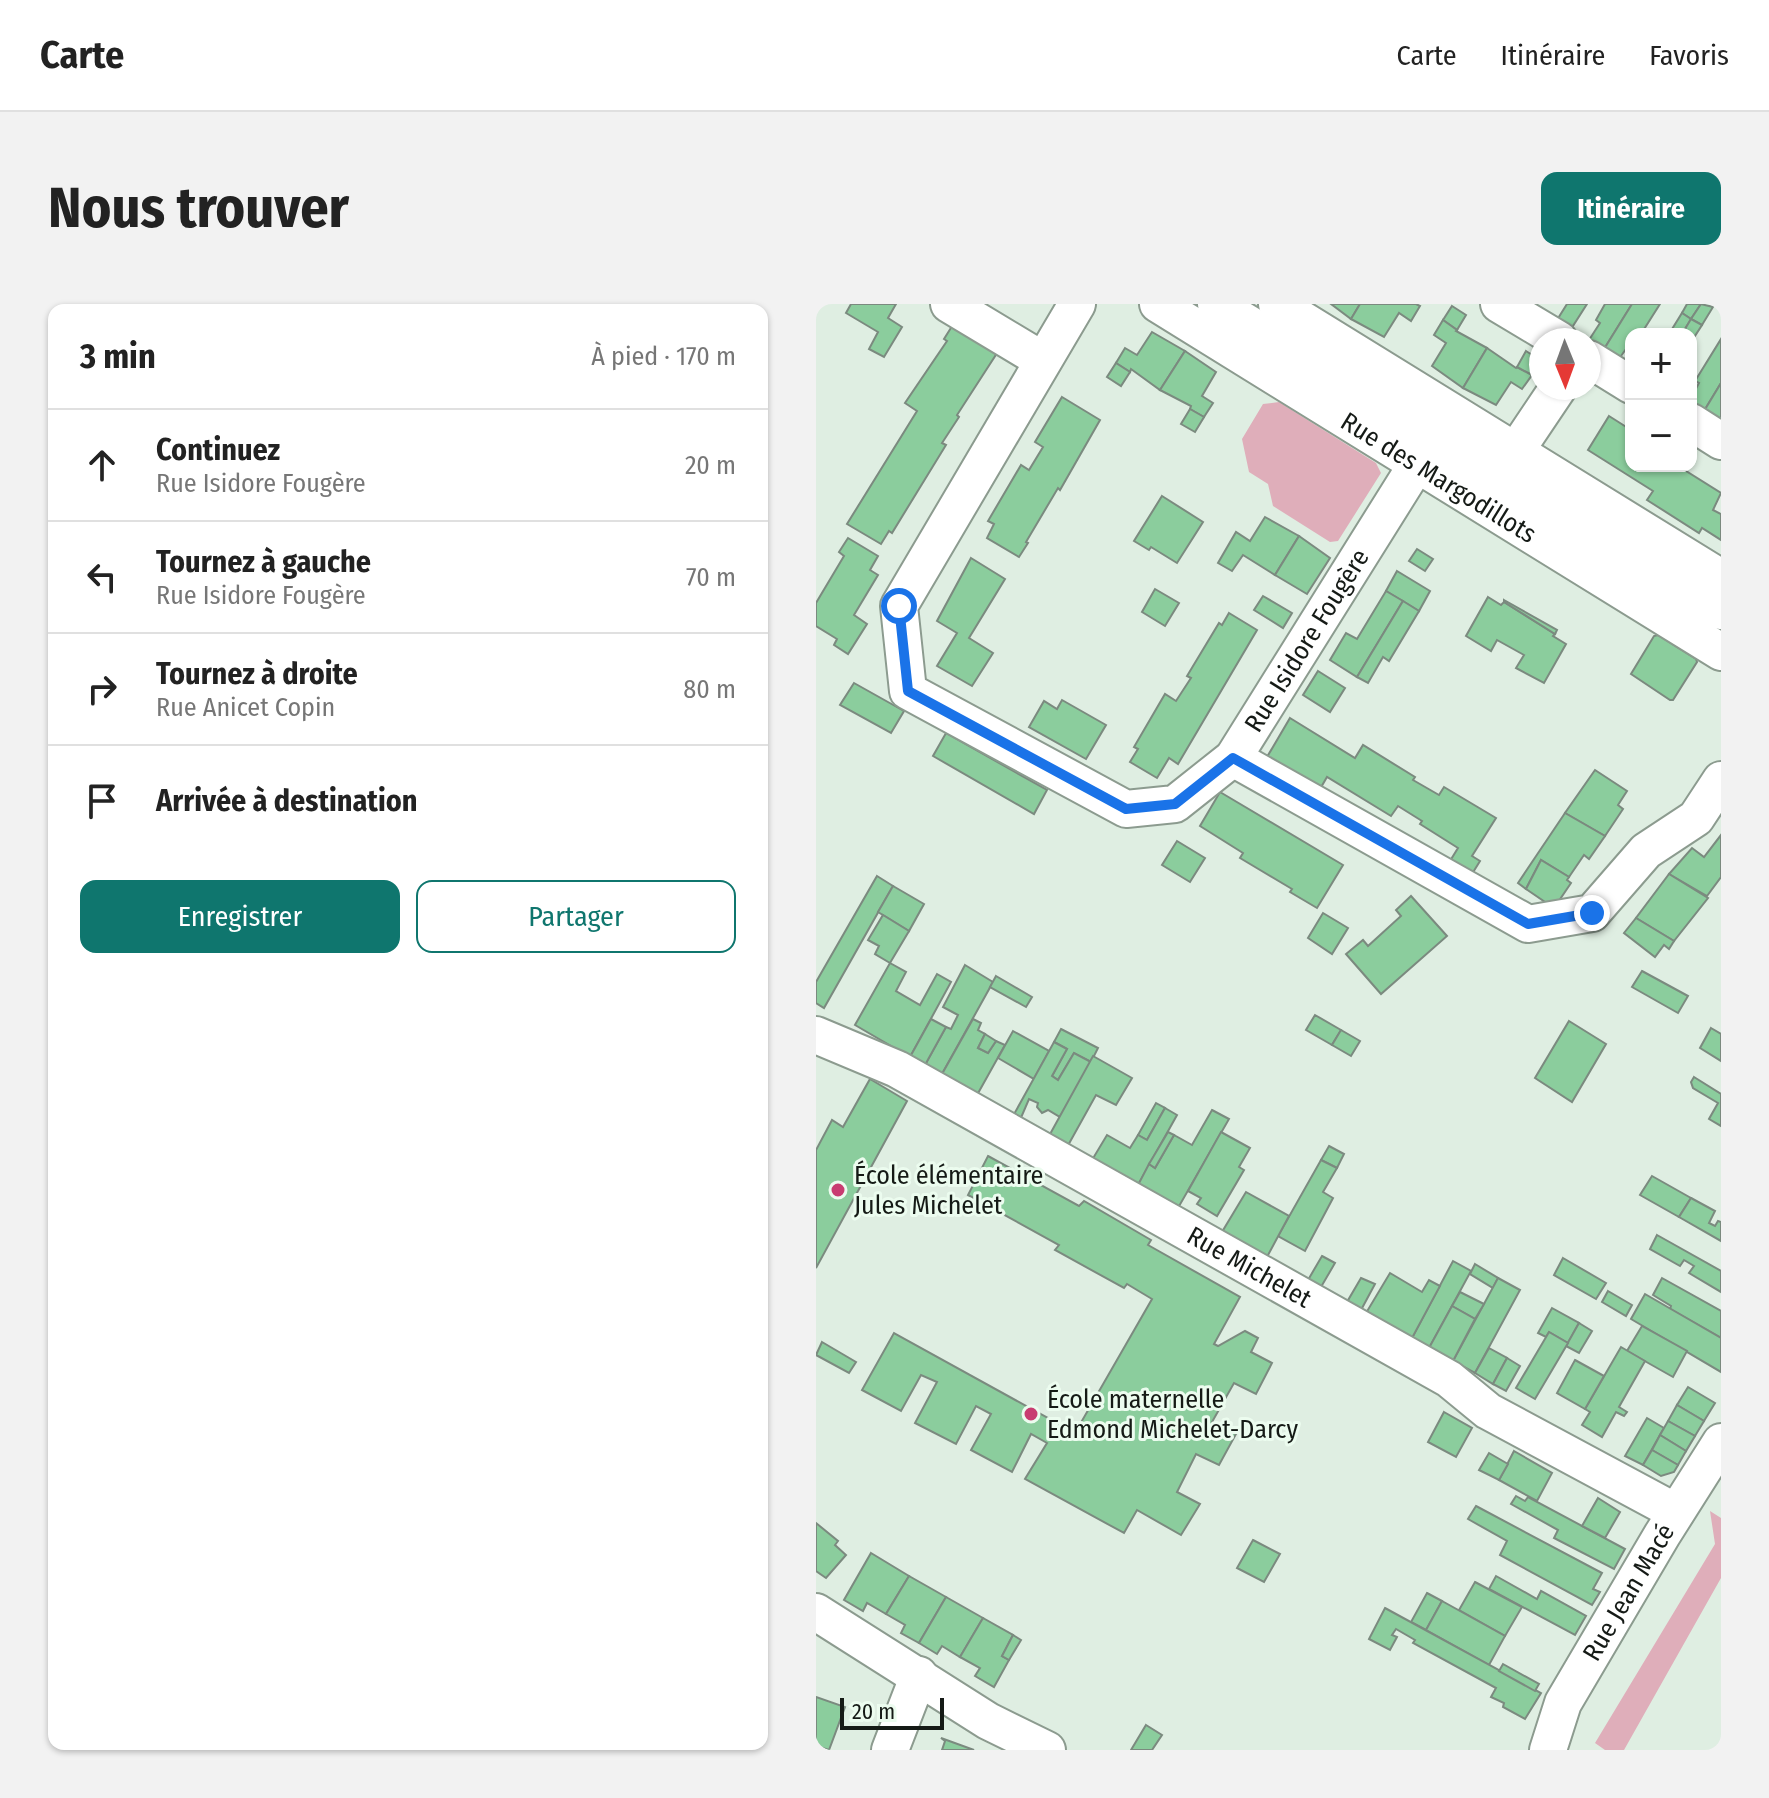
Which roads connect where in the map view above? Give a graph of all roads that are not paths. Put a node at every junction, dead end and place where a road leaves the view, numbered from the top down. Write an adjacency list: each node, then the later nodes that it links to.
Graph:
1 (949, 304): 8 (street)
2 (1077, 304): 8 (street, Rue Isidore Fougère)
3 (1158, 304): 15 (street, Rue des Margodillots)
4 (1216, 304): 17 (street, Rue des Margodillots)
5 (1277, 304): 14 (street)
6 (1499, 304): 7 (street)
7 (1539, 328)
8 (1042, 360): 19 (street, Rue Isidore Fougère)
9 (1601, 366): 10 (street)
10 (1625, 381)
11 (1550, 400): 14 (street)
12 (1697, 426): 13 (street)
13 (1721, 441)
14 (1515, 452): 16 (street)
15 (1417, 464): 18 (street, Rue des Margodillots); 19 (street, Rue Isidore Fougère)
16 (1721, 578)
17 (1721, 611)
18 (1721, 652)
19 (1233, 758): 20 (street)
20 (1721, 780)
21 (816, 1035): 23 (street, Rue Michelet)
22 (1721, 1442): 23 (street, Rue Jean Macé)
23 (1676, 1512): 26 (street, Rue Jean Macé)
24 (816, 1612): 25 (street)
25 (919, 1675): 27 (street); 28 (street)
26 (1552, 1735): 29 (street, Rue Jean Macé)
27 (890, 1750)
28 (1047, 1750)
29 (1527, 1750)

